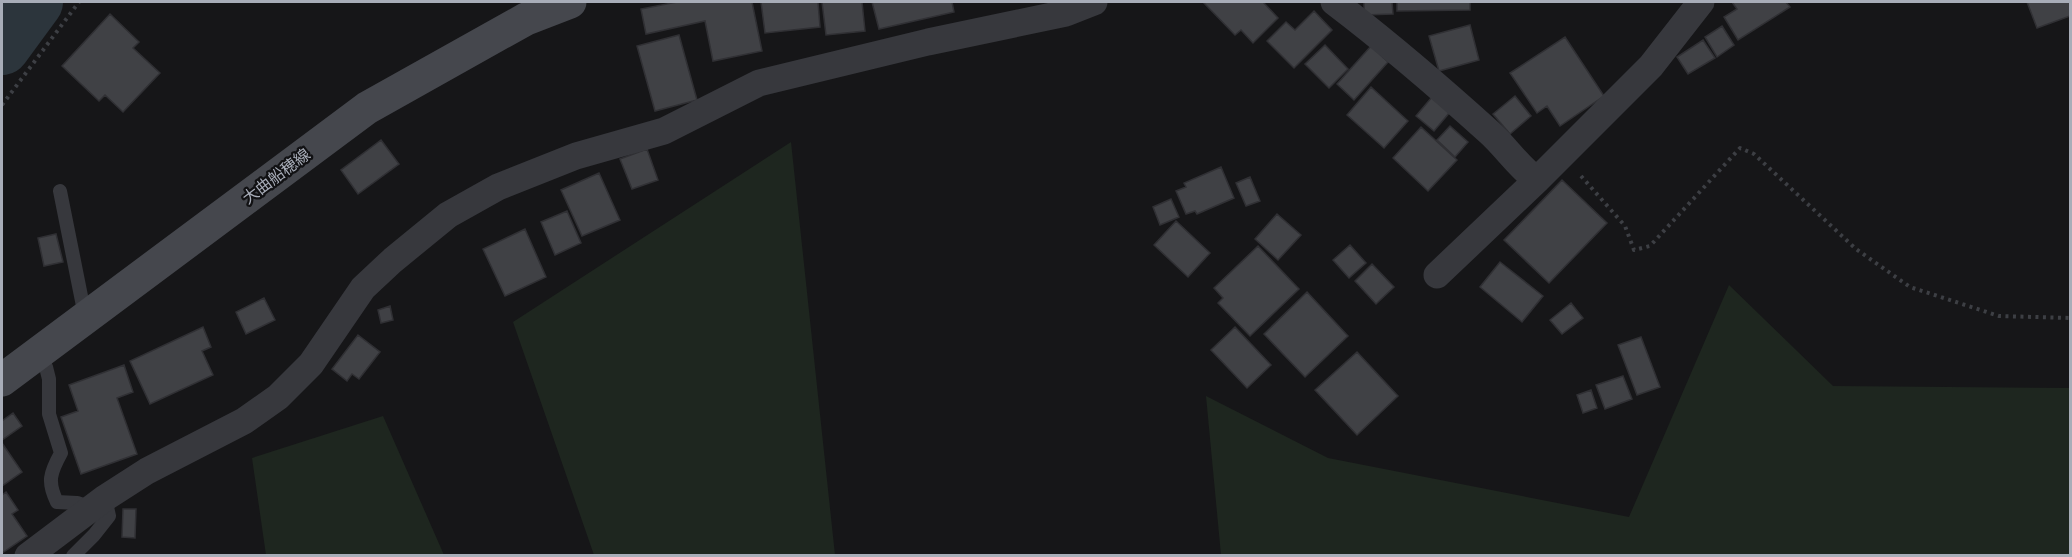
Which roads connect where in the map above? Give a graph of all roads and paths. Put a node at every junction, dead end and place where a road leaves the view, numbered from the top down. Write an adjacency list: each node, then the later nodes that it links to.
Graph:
1 (79, 2): 6 (path)
2 (570, 2): 11 (main road, 大曲船穂線)
3 (1094, 2): 15 (street)
4 (1334, 2): 8 (street)
5 (1701, 2): 7 (street)
6 (2, 105)
7 (1563, 155): 8 (street); 12 (path)
8 (1537, 180): 10 (street)
9 (60, 191): 11 (lane)
10 (1437, 275)
11 (85, 318): 14 (main road, 大曲船穂線)
12 (2070, 318)
13 (46, 367): 15 (lane)
14 (2, 380)
15 (98, 503): 16 (street); 17 (lane)
16 (28, 555)
17 (73, 555)

